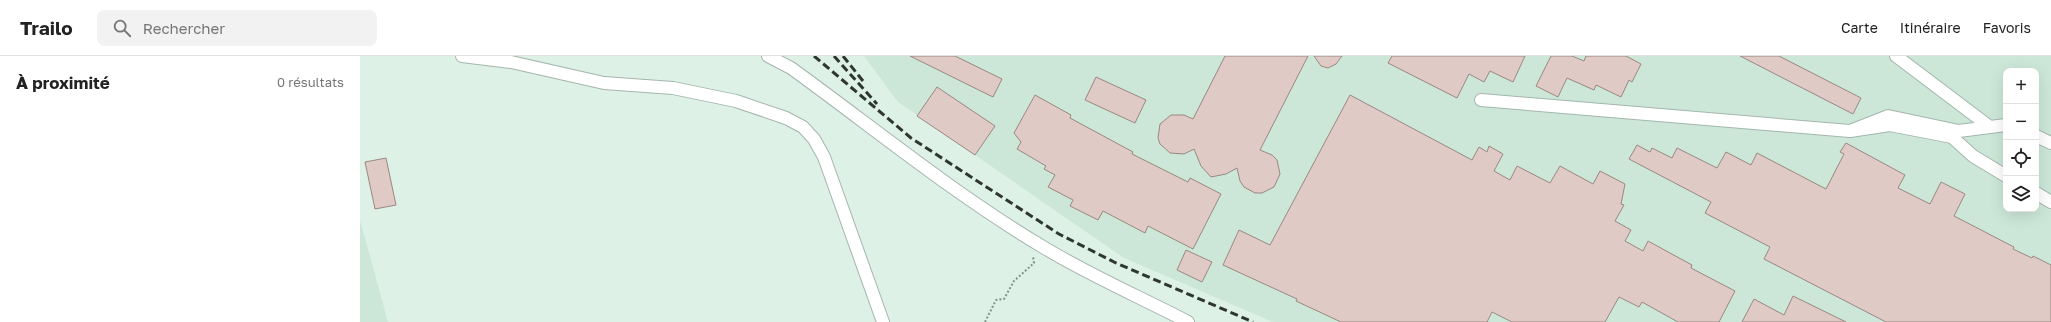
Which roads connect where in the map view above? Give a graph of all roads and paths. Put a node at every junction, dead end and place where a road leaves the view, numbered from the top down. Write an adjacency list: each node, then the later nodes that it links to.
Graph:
1 (462, 56): 14 (street)
2 (768, 56): 13 (street)
3 (1896, 56): 6 (street)
4 (1481, 100): 7 (street)
5 (2003, 125): 6 (street)
6 (1990, 126): 7 (street)
7 (1850, 131): 10 (street)
8 (2039, 137): 9 (street)
9 (2051, 143)
10 (2003, 174)
11 (2039, 196): 12 (street)
12 (2051, 202)
13 (1042, 247): 15 (path); 16 (street)
14 (883, 322)
15 (984, 322)
16 (1188, 322)

